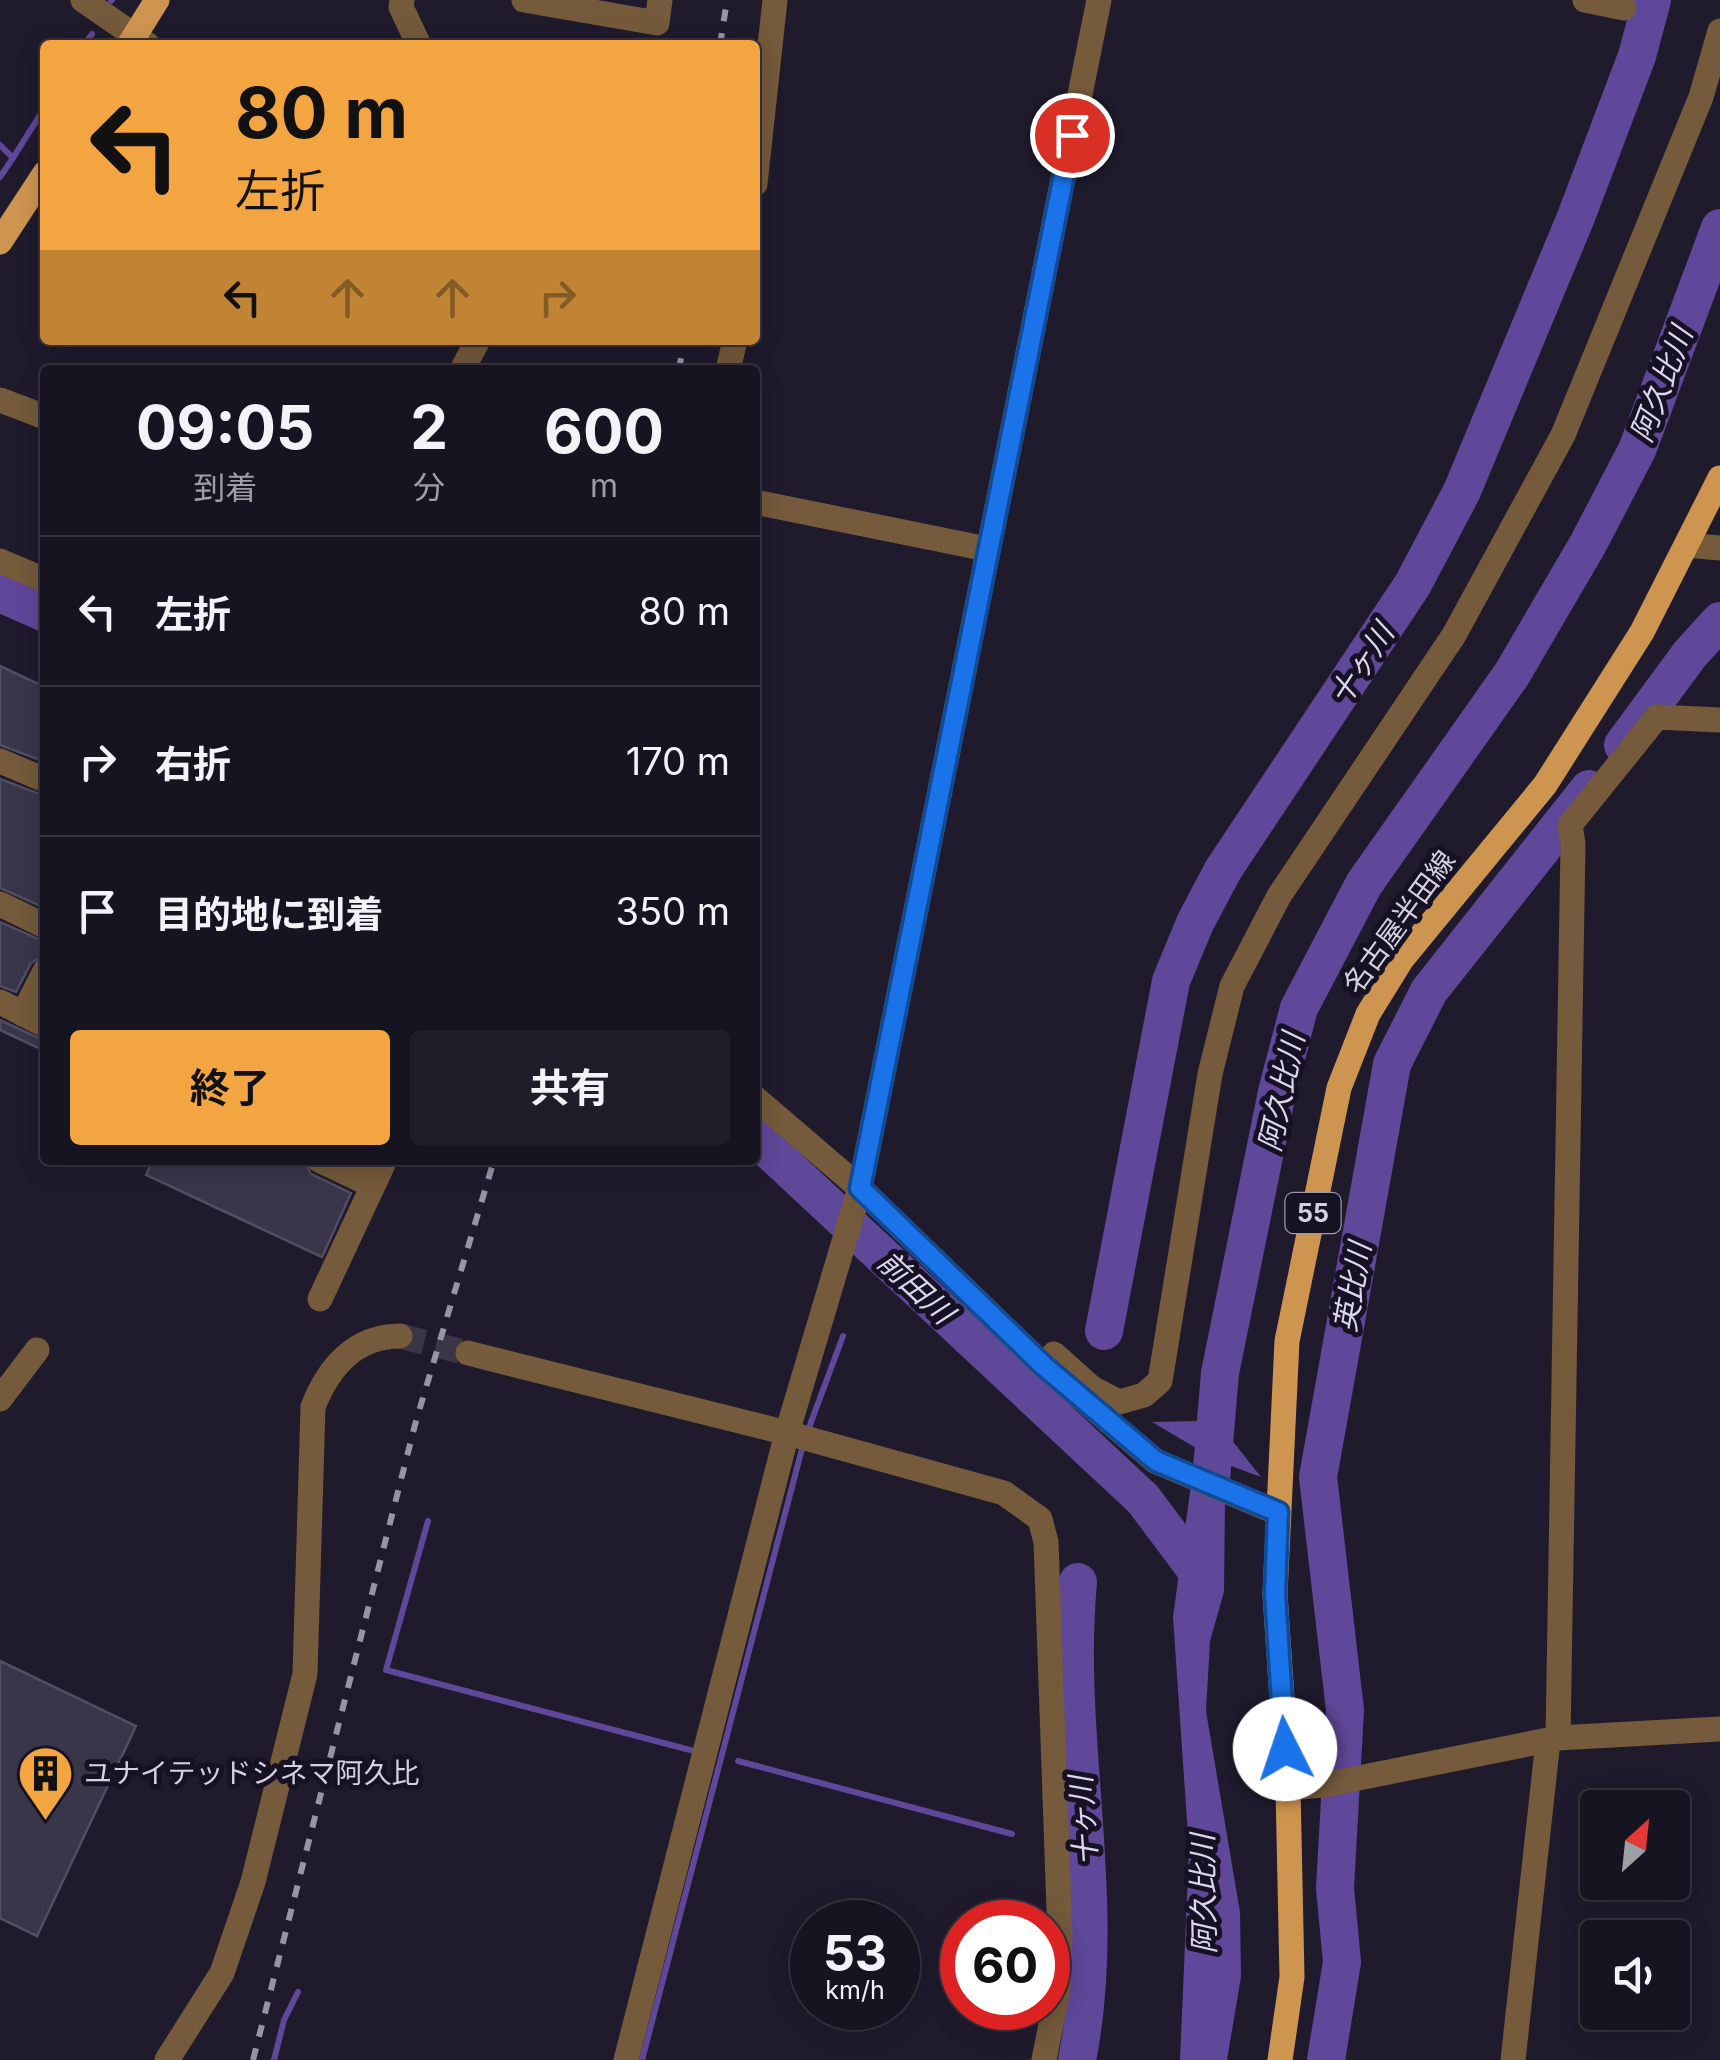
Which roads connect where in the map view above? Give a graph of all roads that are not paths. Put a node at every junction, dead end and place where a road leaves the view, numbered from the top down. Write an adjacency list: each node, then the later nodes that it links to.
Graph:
1 (82, 0): 11 (street)
2 (157, 0): 12 (main road)
3 (402, 0): 13 (street)
4 (524, 0): 5 (street)
5 (660, 0)
6 (775, 0): 14 (street)
7 (1099, 0): 23 (street)
8 (1585, 0): 9 (street)
9 (1624, 8)
10 (1720, 31): 42 (street)
11 (134, 40)
12 (138, 40)
13 (417, 40)
14 (760, 138)
15 (40, 181): 16 (main road)
16 (0, 242)
17 (0, 400): 18 (street)
18 (40, 415)
19 (1720, 478): 21 (main road, 名古屋半田線 / 55)
20 (760, 503): 23 (street)
21 (1687, 545): 22 (street); 45 (main road, 名古屋半田線 / 55)
22 (1720, 548)
23 (986, 550): 37 (street)
24 (0, 561): 25 (street)
25 (40, 578)
26 (1720, 720): 47 (street)
27 (0, 760): 28 (street)
28 (40, 778)
29 (0, 904): 30 (street)
30 (40, 924)
31 (40, 980): 32 (street)
32 (23, 1013)
33 (760, 1103): 37 (street)
34 (330, 1165): 35 (street)
35 (369, 1165)
36 (383, 1165): 38 (street)
37 (859, 1193): 42 (street); 44 (street)
38 (320, 1299)
39 (400, 1336): 49 (street)
40 (38, 1350): 43 (street)
41 (468, 1354): 44 (street)
42 (1044, 1366): 45 (street)
43 (0, 1399)
44 (787, 1432): 50 (street); 51 (street)
45 (1278, 1512): 48 (main road, 名古屋半田線 / 55)
46 (1720, 1729): 47 (street)
47 (1553, 1740): 48 (street); 53 (street)
48 (1288, 1788): 52 (main road, 名古屋半田線 / 55)
49 (167, 2060)
50 (626, 2060)
51 (1044, 2060)
52 (1280, 2060)
53 (1513, 2060)

